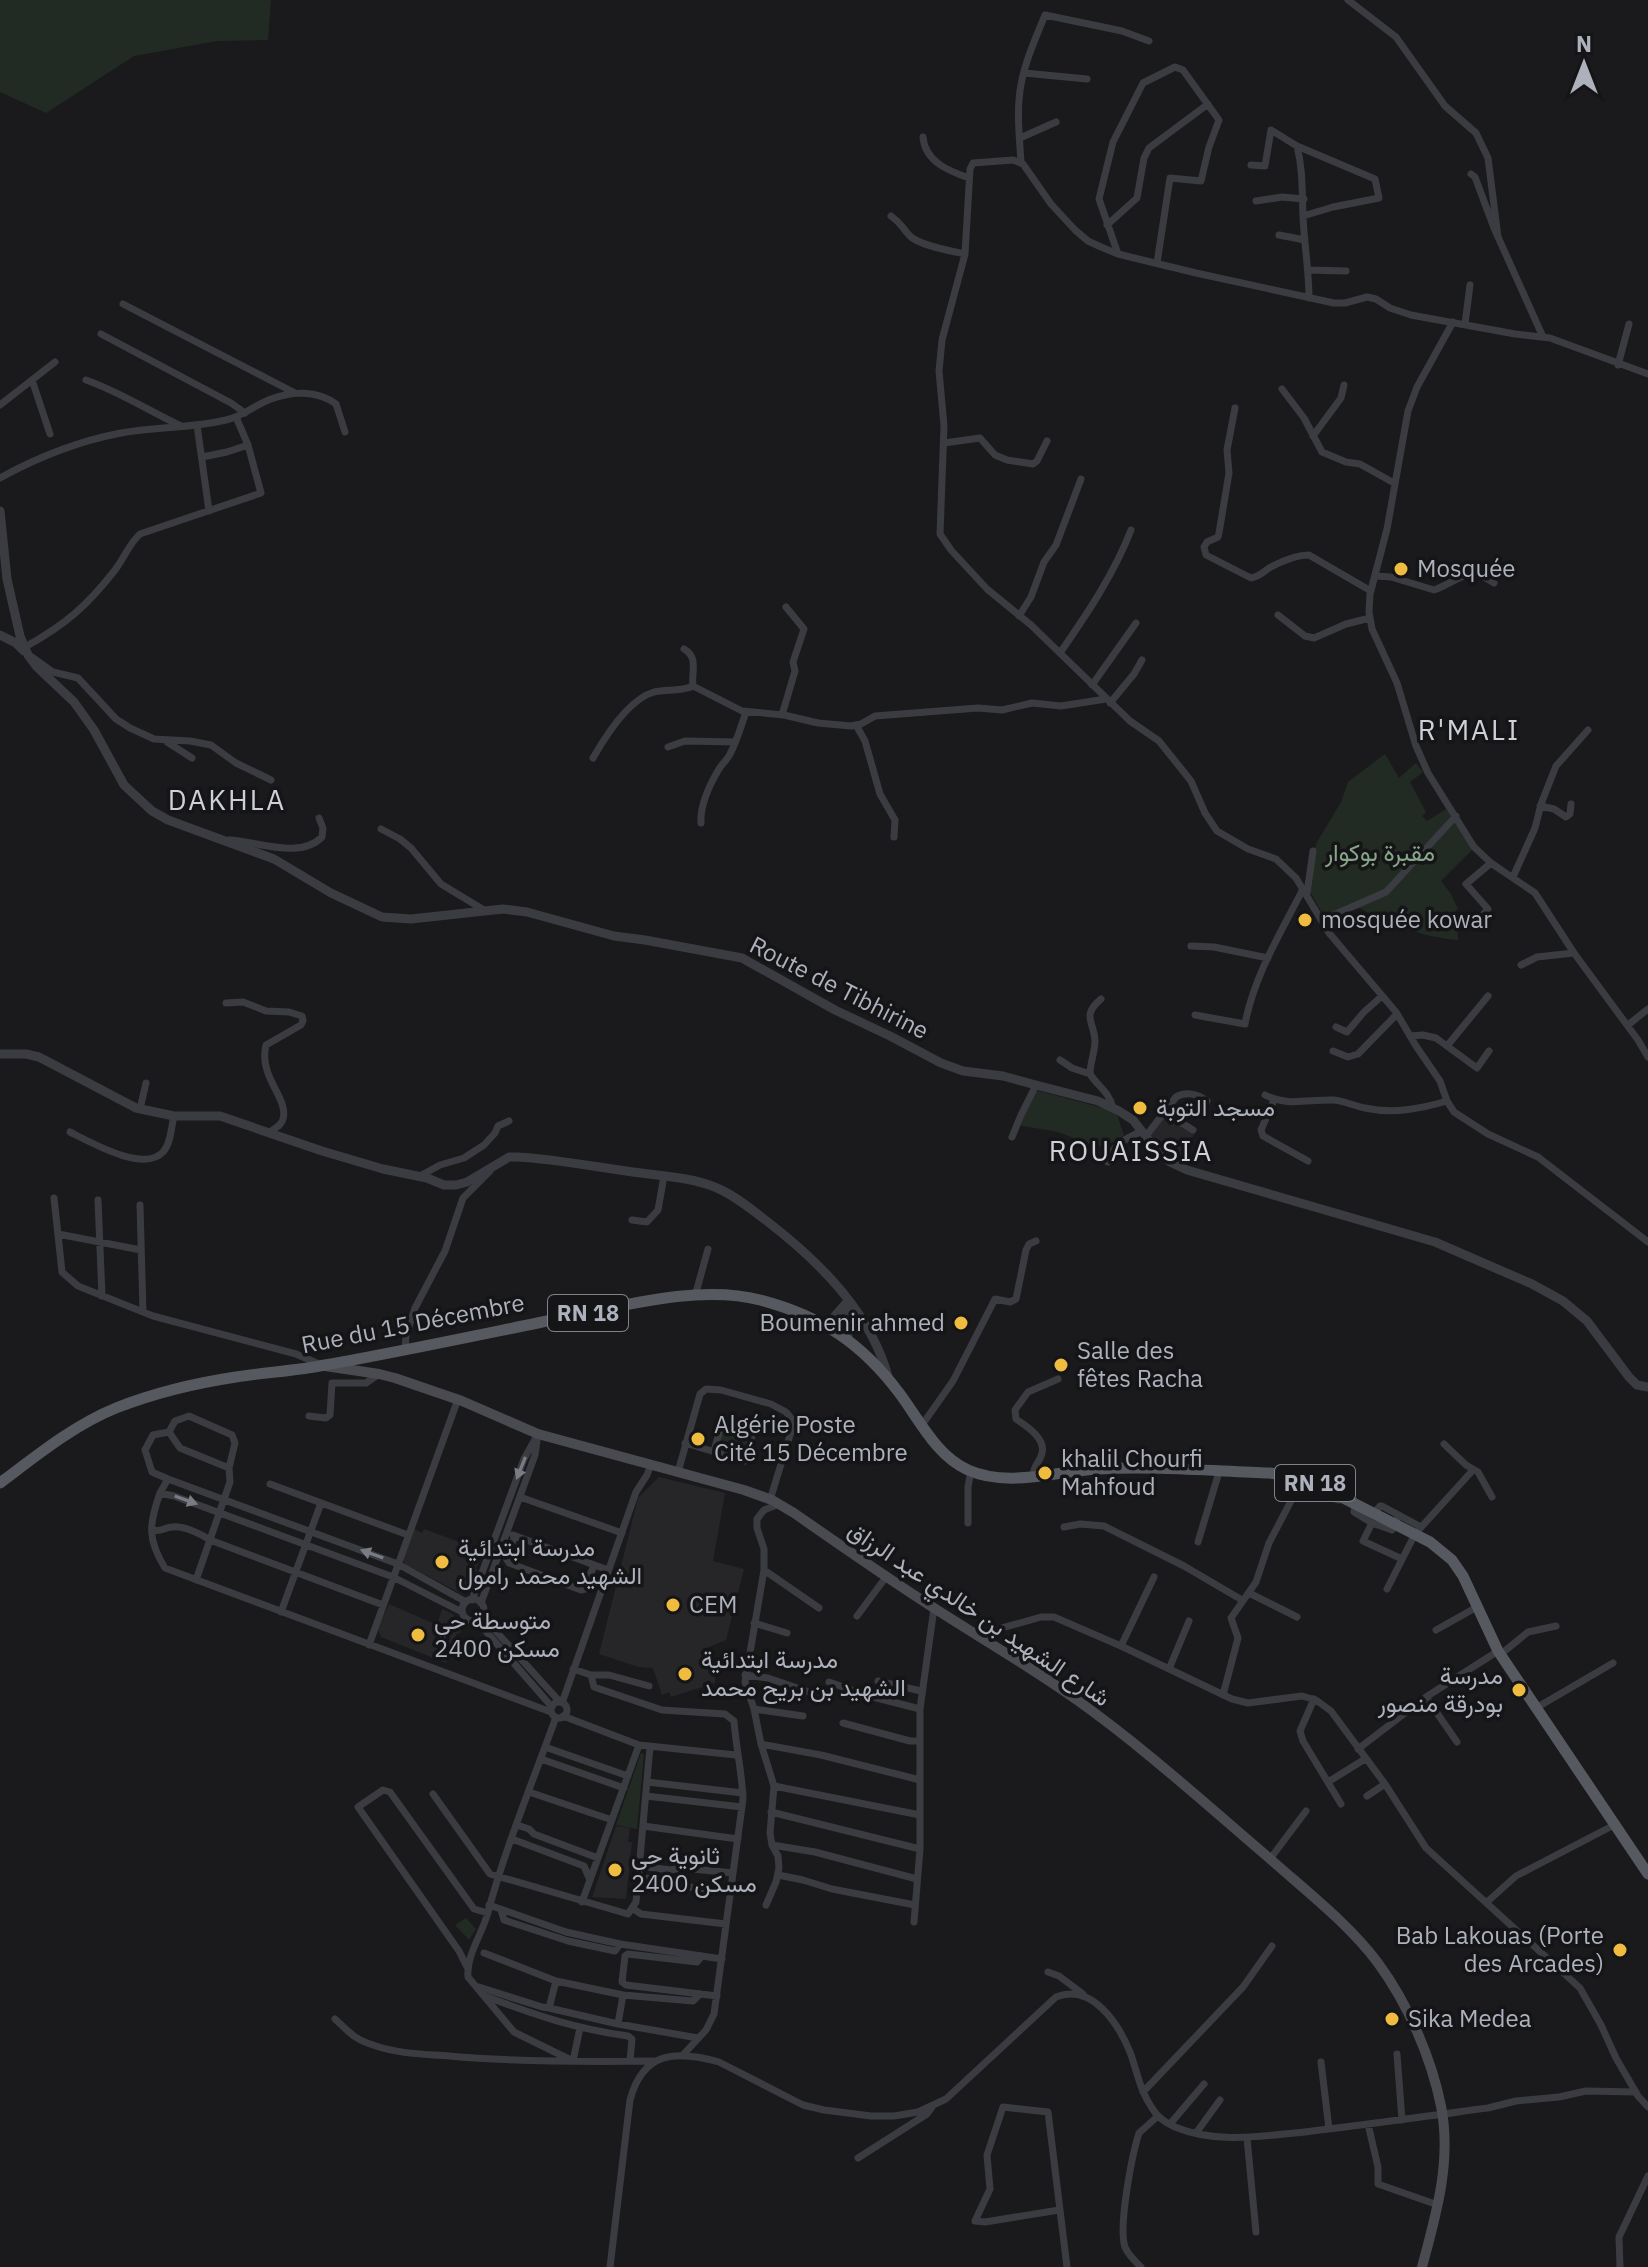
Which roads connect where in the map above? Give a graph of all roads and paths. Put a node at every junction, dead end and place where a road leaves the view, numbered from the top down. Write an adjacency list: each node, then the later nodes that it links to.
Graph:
1 (1348, 0): 20 (street)
2 (1149, 41): 3 (street)
3 (1024, 73): 4 (street); 8 (street)
4 (1087, 79)
5 (1208, 104): 18 (street); 18 (street); 24 (street)
6 (1056, 122): 8 (street)
7 (923, 137): 13 (street)
8 (1020, 138): 10 (street)
9 (1297, 146): 11 (street); 14 (street); 17 (street)
10 (1021, 163): 13 (street); 23 (street)
11 (1251, 165)
12 (1471, 174): 20 (street)
13 (969, 178): 22 (street)
14 (1304, 199): 15 (street); 17 (street)
15 (1256, 201)
16 (891, 216): 22 (street)
17 (1303, 216): 21 (street)
18 (1107, 225): 23 (street)
19 (1279, 235): 21 (street)
20 (1498, 237): 34 (street)
21 (1305, 240): 25 (street)
22 (965, 254): 53 (street)
23 (1118, 254): 24 (street)
24 (1157, 263): 28 (street)
25 (1309, 270): 26 (street); 28 (street)
26 (1346, 271)
27 (1470, 285): 31 (street)
28 (1309, 298): 30 (street)
29 (123, 304): 42 (street)
30 (1453, 322): 31 (street); 58 (street)
31 (1465, 324): 34 (street)
32 (1629, 324): 36 (street)
33 (101, 334): 45 (street)
34 (1543, 337): 36 (street)
35 (55, 362): 38 (street)
36 (1618, 365): 37 (street)
37 (1648, 374)
38 (32, 380): 43 (street); 50 (street)
39 (86, 380): 48 (street)
40 (1344, 385): 51 (street)
41 (1282, 389): 51 (street)
42 (296, 393): 45 (street); 49 (street)
43 (0, 405)
44 (1235, 408): 64 (street)
45 (245, 413): 46 (street)
46 (236, 417): 47 (street); 54 (street)
47 (197, 425): 48 (street); 55 (street)
48 (182, 426): 56 (street)
49 (345, 432)
50 (50, 434)
51 (1313, 436): 58 (street)
52 (1047, 441): 53 (street)
53 (944, 443): 67 (street)
54 (248, 445): 55 (street); 60 (street)
55 (202, 457): 60 (street)
56 (0, 478)
57 (1081, 479): 67 (street)
58 (1394, 483): 62 (street)
59 (0, 511): 72 (street, Route de Tibhirine)
60 (209, 511): 72 (street)
61 (1131, 530): 73 (street)
62 (1375, 576): 63 (street); 64 (street)
63 (1494, 583)
64 (1371, 591): 68 (street)
65 (786, 607): 79 (street)
66 (1278, 615): 68 (street)
67 (1019, 616): 73 (street)
68 (1370, 618): 90 (street)
69 (1136, 623): 75 (street)
70 (0, 635): 72 (street)
71 (684, 649): 76 (street)
72 (26, 651): 82 (street); 95 (street, Route de Tibhirine)
73 (1060, 653): 75 (street)
74 (1142, 660): 77 (street)
75 (1092, 685): 77 (street)
76 (693, 686): 78 (street); 86 (street)
77 (1108, 701): 80 (street); 99 (street)
78 (746, 712): 79 (street); 83 (street)
79 (782, 715): 80 (street)
80 (856, 725): 94 (street)
81 (1588, 730): 89 (street)
82 (164, 741): 85 (street); 87 (street)
83 (735, 742): 84 (street); 92 (street)
84 (668, 747)
85 (192, 758)
86 (593, 758)
87 (271, 780)
88 (1571, 804): 89 (street)
89 (1540, 806): 98 (street)
90 (1456, 816): 97 (street); 101 (street)
91 (319, 818): 95 (street)
92 (701, 823)
93 (381, 829): 100 (street)
94 (894, 837)
95 (223, 840): 100 (street, Route de Tibhirine)
96 (1313, 851): 99 (street)
97 (1491, 863): 98 (street); 102 (street)
98 (1513, 877): 104 (street)
99 (1305, 892): 101 (street); 105 (street)
100 (484, 910): 125 (street, Route de Tibhirine)
101 (1322, 920): 107 (street)
102 (1484, 925)
103 (1191, 946): 105 (street)
104 (1574, 953): 106 (street); 114 (street)
105 (1268, 958): 113 (street)
106 (1521, 965)
107 (1382, 996): 112 (street); 115 (street)
108 (1488, 996): 117 (street)
109 (1101, 999): 123 (street)
110 (226, 1003): 137 (street)
111 (1648, 1009): 114 (street)
112 (1397, 1014): 116 (street); 118 (street)
113 (1195, 1015)
114 (1628, 1025): 121 (street)
115 (1336, 1027)
116 (1410, 1036): 117 (street); 129 (street)
117 (1447, 1046): 119 (street)
118 (1333, 1051)
119 (1489, 1051)
120 (0, 1054): 131 (street)
121 (1648, 1057)
122 (1060, 1060): 123 (street)
123 (1090, 1074): 130 (street)
124 (146, 1083): 131 (street)
125 (1036, 1085): 130 (street, Route de Tibhirine); 139 (street)
126 (1265, 1095): 127 (street)
127 (1274, 1100): 129 (street); 140 (street)
128 (1207, 1101): 132 (street)
129 (1447, 1101): 152 (street)
130 (1113, 1108): 138 (street, Route de Tibhirine)
131 (140, 1109): 133 (street)
132 (1164, 1112): 135 (street); 138 (street)
133 (174, 1116): 136 (street); 137 (street)
134 (509, 1121): 143 (street)
135 (1193, 1130)
136 (70, 1132)
137 (270, 1132): 143 (street)
138 (1144, 1133): 141 (street); 167 (street, Route de Tibhirine)
139 (1012, 1137)
140 (1308, 1161)
141 (1108, 1162)
142 (494, 1166): 143 (street); 144 (street); 162 (street)
143 (420, 1176)
144 (664, 1176): 148 (street); 157 (street)
145 (54, 1198): 149 (street)
146 (98, 1200): 151 (street)
147 (140, 1205): 154 (street)
148 (632, 1220)
149 (58, 1234): 151 (street); 155 (street)
150 (1036, 1241): 170 (street)
151 (100, 1242): 154 (street); 155 (street)
152 (1648, 1242)
153 (708, 1249): 156 (street)
154 (141, 1250): 158 (street)
155 (102, 1296): 158 (street)
156 (695, 1296): 160 (main road, Rue du 15 Décembre / RN 18); 162 (main road, Rue du 15 Décembre / RN 18)
157 (848, 1301): 159 (street); 160 (street); 161 (street)
158 (143, 1312): 163 (street)
159 (860, 1317): 161 (street); 166 (street)
160 (827, 1325): 161 (main road, Rue du 15 Décembre / RN 18)
161 (848, 1339): 166 (main road, Rue du 15 Décembre / RN 18)
162 (405, 1349): 163 (main road, Rue du 15 Décembre / RN 18)
163 (322, 1366): 164 (main road, شارع الشهيد بن خالدي عبد الرزاق); 184 (main road, Rue du 15 Décembre / RN 18)
164 (379, 1374): 168 (main road, شارع الشهيد بن خالدي عبد الرزاق); 169 (street)
165 (1058, 1379): 182 (street)
166 (889, 1380): 170 (main road, Rue du 15 Décembre / RN 18)
167 (1648, 1387)
168 (458, 1399): 172 (main road, شارع الشهيد بن خالدي عبد الرزاق); 202 (street)
169 (309, 1416)
170 (922, 1425): 179 (main road, Rue du 15 Décembre / RN 18)
171 (169, 1432): 177 (street); 177 (street); 183 (street)
172 (538, 1434): 176 (main road, شارع الشهيد بن خالدي عبد الرزاق); 187 (street); 219 (street, one-way to 219)
173 (685, 1443): 175 (street); 180 (street); 190 (street)
174 (1444, 1444): 178 (street)
175 (714, 1451): 175 (street)
176 (651, 1465): 180 (main road, شارع الشهيد بن خالدي عبد الرزاق); 200 (street)
177 (229, 1468): 189 (street)
178 (1473, 1470): 188 (street); 198 (street)
179 (971, 1471): 182 (main road, Rue du 15 Décembre / RN 18); 195 (street)
180 (678, 1472): 190 (main road, شارع الشهيد بن خالدي عبد الرزاق)
181 (1219, 1472): 182 (main road, Rue du 15 Décembre / RN 18); 192 (main road, Rue du 15 Décembre / RN 18); 204 (street)
182 (1033, 1477)
183 (168, 1479): 186 (street); 189 (street)
184 (0, 1483)
185 (270, 1484): 191 (street)
186 (160, 1493): 193 (street, one-way to 193); 197 (street)
187 (520, 1497): 200 (street); 201 (street)
188 (1492, 1497)
189 (225, 1500): 193 (street); 199 (street)
190 (774, 1502): 210 (street); 213 (main road, شارع الشهيد بن خالدي عبد الرزاق)
191 (321, 1503): 199 (street); 202 (street)
192 (1355, 1503): 194 (main road, Rue du 15 Décembre / RN 18); 217 (street)
193 (220, 1513): 203 (street); 205 (street)
194 (1373, 1518): 198 (main road, Rue du 15 Décembre / RN 18); 206 (street)
195 (968, 1523)
196 (1064, 1527): 218 (street)
197 (152, 1530): 203 (street); 215 (street)
198 (1418, 1530): 206 (street); 222 (main road, Rue du 15 Décembre / RN 18)
199 (311, 1532): 205 (street); 207 (street, one-way to 199)
200 (622, 1533): 209 (street)
201 (511, 1534): 208 (street); 208 (street); 220 (street)
202 (408, 1535): 207 (street)
203 (210, 1540): 211 (street); 215 (street)
204 (1198, 1542)
205 (306, 1544): 211 (street); 212 (street)
206 (1402, 1559): 216 (street)
207 (398, 1564): 212 (street); 219 (street)
208 (594, 1565): 209 (street)
209 (608, 1570): 240 (street)
210 (764, 1570): 223 (street); 231 (street)
211 (296, 1572): 221 (street); 225 (street)
212 (393, 1577): 221 (street); 226 (street)
213 (886, 1577): 224 (main road, شارع الشهيد بن خالدي عبد الرزاق); 227 (street)
214 (1154, 1577): 237 (street)
215 (196, 1580): 225 (street)
216 (1387, 1589)
217 (1249, 1593): 218 (street); 228 (street)
218 (1242, 1600): 249 (street)
219 (469, 1601): 220 (street); 226 (street)
220 (481, 1603): 229 (street)
221 (383, 1605): 236 (street)
222 (1477, 1607): 233 (street); 238 (main road, Rue du 15 Décembre / RN 18)
223 (819, 1608)
224 (934, 1608): 235 (main road, شارع الشهيد بن خالدي عبد الرزاق); 247 (street)
225 (281, 1612): 236 (street)
226 (462, 1612): 229 (street)
227 (857, 1616)
228 (1297, 1617)
229 (479, 1618): 252 (street); 256 (street)
230 (1189, 1621): 241 (street)
231 (754, 1623): 234 (street); 243 (street)
232 (1556, 1626): 238 (street)
233 (1436, 1630)
234 (787, 1633)
235 (977, 1635): 237 (street); 295 (main road, شارع الشهيد بن خالدي عبد الرزاق)
236 (369, 1645): 256 (street)
237 (1121, 1646): 241 (street)
238 (1499, 1652): 250 (street); 253 (main road, Rue du 15 Décembre / RN 18)
239 (1613, 1663): 253 (street)
240 (573, 1669): 242 (street); 252 (street)
241 (1169, 1669): 249 (street)
242 (591, 1675): 246 (street); 266 (street)
243 (745, 1675): 248 (street); 254 (street)
244 (878, 1681): 247 (street)
245 (829, 1682): 255 (street)
246 (649, 1686)
247 (921, 1691): 255 (street)
248 (812, 1693)
249 (1223, 1695): 251 (street)
250 (1426, 1697): 260 (street); 265 (street)
251 (1314, 1699): 265 (street); 272 (street)
252 (561, 1703): 256 (street); 256 (street)
253 (1536, 1708): 287 (main road, Rue du 15 Décembre / RN 18)
254 (754, 1709): 257 (street); 261 (street)
255 (920, 1709): 259 (street)
256 (555, 1713): 262 (street); 263 (street)
257 (803, 1716)
258 (843, 1723): 259 (street)
259 (920, 1741): 270 (street)
260 (1457, 1742)
261 (761, 1744): 270 (street); 274 (street)
262 (639, 1745): 264 (street); 269 (street)
263 (545, 1747): 267 (street); 269 (street)
264 (650, 1747): 266 (street); 271 (street)
265 (1358, 1749): 268 (street)
266 (736, 1755): 277 (street)
267 (541, 1759): 275 (street); 276 (street)
268 (1365, 1759): 272 (street); 273 (street)
269 (628, 1776): 275 (street)
270 (920, 1780): 285 (street)
271 (647, 1782): 277 (street); 279 (street)
272 (1328, 1782): 281 (street)
273 (1385, 1784): 280 (street); 308 (street)
274 (774, 1786): 284 (street); 285 (street)
275 (624, 1788): 286 (street)
276 (529, 1792): 286 (street); 288 (street)
277 (743, 1793): 282 (street)
278 (433, 1794): 302 (street)
279 (646, 1796): 282 (street); 289 (street)
280 (1367, 1796)
281 (1341, 1804)
282 (742, 1807): 291 (street)
283 (1306, 1811): 295 (street)
284 (771, 1812): 292 (street); 293 (street)
285 (920, 1815): 293 (street)
286 (612, 1820): 294 (street)
287 (1616, 1824): 299 (main road, Rue du 15 Décembre / RN 18); 308 (street)
288 (517, 1825): 290 (street); 294 (street)
289 (643, 1826): 291 (street); 296 (street)
290 (512, 1839): 302 (street); 304 (street)
291 (738, 1839): 298 (street)
292 (772, 1845): 300 (street); 303 (street)
293 (920, 1849): 303 (street)
294 (598, 1858): 304 (street)
295 (1270, 1859): 345 (main road, شارع الشهيد بن خالدي عبد الرزاق)
296 (639, 1866): 297 (street); 301 (street)
297 (663, 1869): 298 (street); 305 (street)
298 (733, 1873): 306 (street)
299 (1648, 1874)
300 (778, 1875): 309 (street); 310 (street)
301 (638, 1877): 305 (street); 311 (street)
302 (499, 1878): 307 (street); 312 (street)
303 (917, 1879): 310 (street)
304 (590, 1880): 307 (street)
305 (661, 1880): 306 (street)
306 (730, 1892): 314 (street)
307 (582, 1902): 311 (street)
308 (1487, 1902): 341 (street)
309 (766, 1905)
310 (915, 1905): 313 (street)
311 (632, 1908): 314 (street)
312 (489, 1909): 317 (street); 319 (street); 319 (street)
313 (914, 1922)
314 (726, 1924): 318 (street)
315 (1272, 1946): 340 (street)
316 (484, 1953): 321 (street)
317 (702, 1956): 318 (street); 323 (street)
318 (722, 1959): 327 (street)
319 (467, 1967): 322 (street)
320 (1048, 1972): 325 (street)
321 (556, 1981): 324 (street); 328 (street)
322 (476, 1986): 326 (street); 328 (street)
323 (700, 1994): 324 (street); 327 (street)
324 (623, 1995): 330 (street)
325 (1083, 1995): 340 (street); 343 (street)
326 (485, 1996): 331 (street); 335 (street)
327 (717, 1996): 332 (street)
328 (549, 2008): 330 (street)
329 (335, 2019): 335 (street)
330 (618, 2024): 332 (street)
331 (580, 2028): 335 (street); 336 (street)
332 (698, 2038): 334 (street)
333 (1397, 2054): 347 (street)
334 (682, 2056): 337 (street); 343 (street)
335 (573, 2061): 336 (street)
336 (630, 2061): 337 (street)
337 (654, 2061): 358 (street)
338 (1321, 2062): 350 (street)
339 (1204, 2084): 348 (street)
340 (1143, 2092): 346 (street)
341 (1636, 2092): 344 (street); 345 (street)
342 (1220, 2100): 351 (street)
343 (933, 2106): 353 (street)
344 (1648, 2107)
345 (1442, 2114): 347 (street); 355 (main road, شارع الشهيد بن خالدي عبد الرزاق)
346 (1158, 2116): 348 (street); 360 (street)
347 (1402, 2120): 349 (street)
348 (1170, 2124): 351 (street)
349 (1368, 2124): 350 (street); 355 (street)
350 (1329, 2129): 352 (street)
351 (1196, 2133): 352 (street)
352 (1247, 2138): 357 (street)
353 (858, 2158)
354 (1648, 2176): 362 (street)
355 (1438, 2205): 361 (main road, شارع الشهيد بن خالدي عبد الرزاق)
356 (1059, 2210): 356 (street); 359 (street)
357 (1256, 2232)
358 (610, 2267)
359 (1067, 2267)
360 (1141, 2267)
361 (1422, 2267)
362 (1620, 2267)

